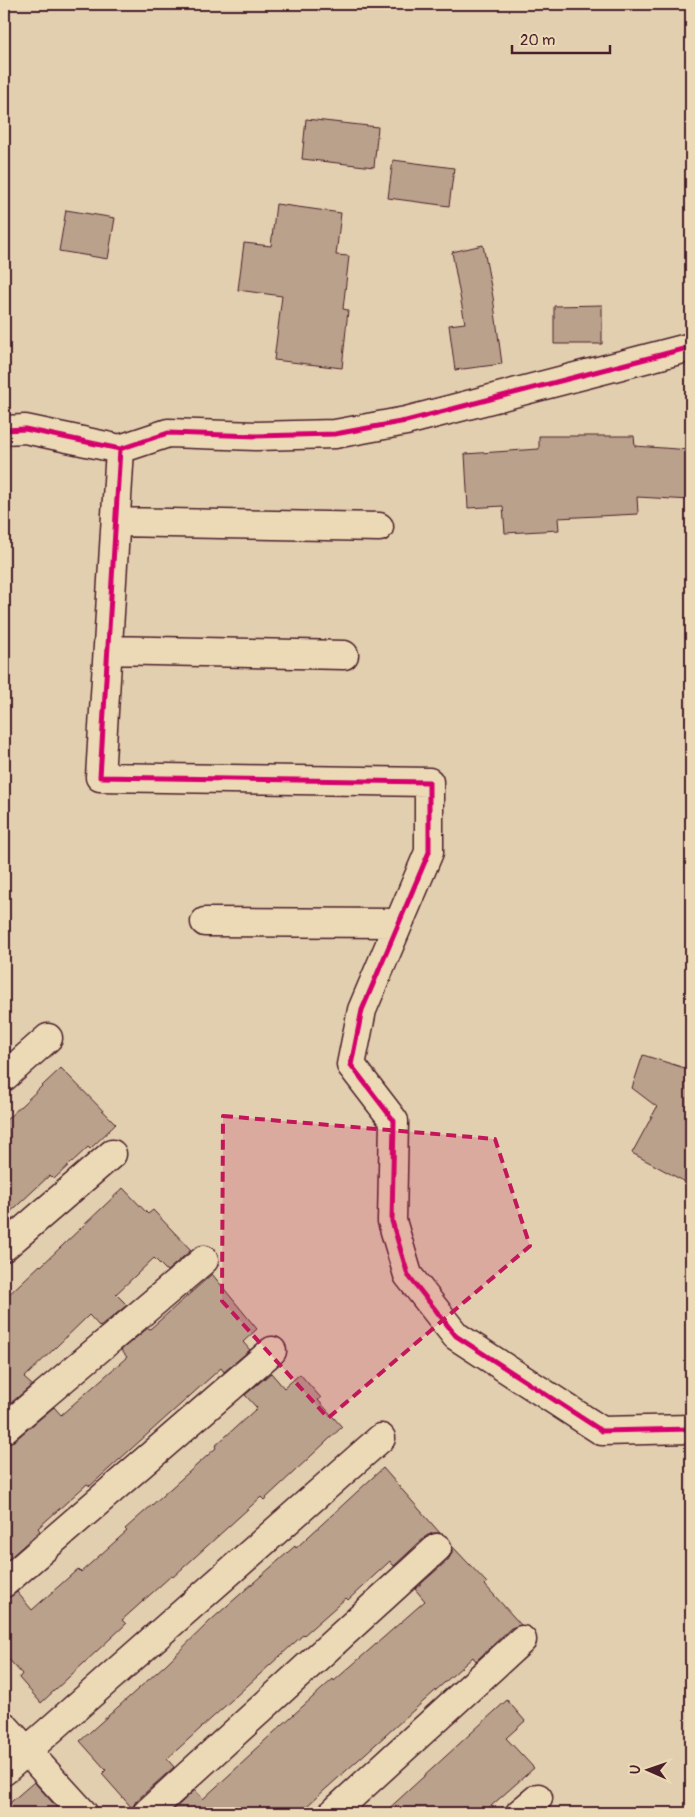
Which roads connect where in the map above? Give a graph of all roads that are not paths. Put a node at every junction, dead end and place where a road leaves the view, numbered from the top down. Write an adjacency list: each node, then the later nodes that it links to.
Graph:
1 (691, 347): 3 (street)
2 (4, 430): 3 (street)
3 (120, 450): 4 (street)
4 (116, 522): 5 (street); 6 (street)
5 (379, 527)
6 (108, 650): 7 (street); 9 (street)
7 (344, 655)
8 (205, 922): 9 (street)
9 (399, 923): 17 (street)
10 (48, 1038): 11 (street)
11 (4, 1077)
12 (112, 1154): 13 (street)
13 (4, 1247)
14 (204, 1260): 16 (street)
15 (272, 1351): 20 (street)
16 (4, 1429)
17 (691, 1429)
18 (381, 1438): 23 (street)
19 (437, 1548): 26 (street)
20 (4, 1583)
21 (522, 1640): 27 (street)
22 (4, 1726): 23 (street)
23 (27, 1750): 24 (street); 25 (street)
24 (4, 1770)
25 (83, 1813)
26 (147, 1813)
27 (333, 1813)

